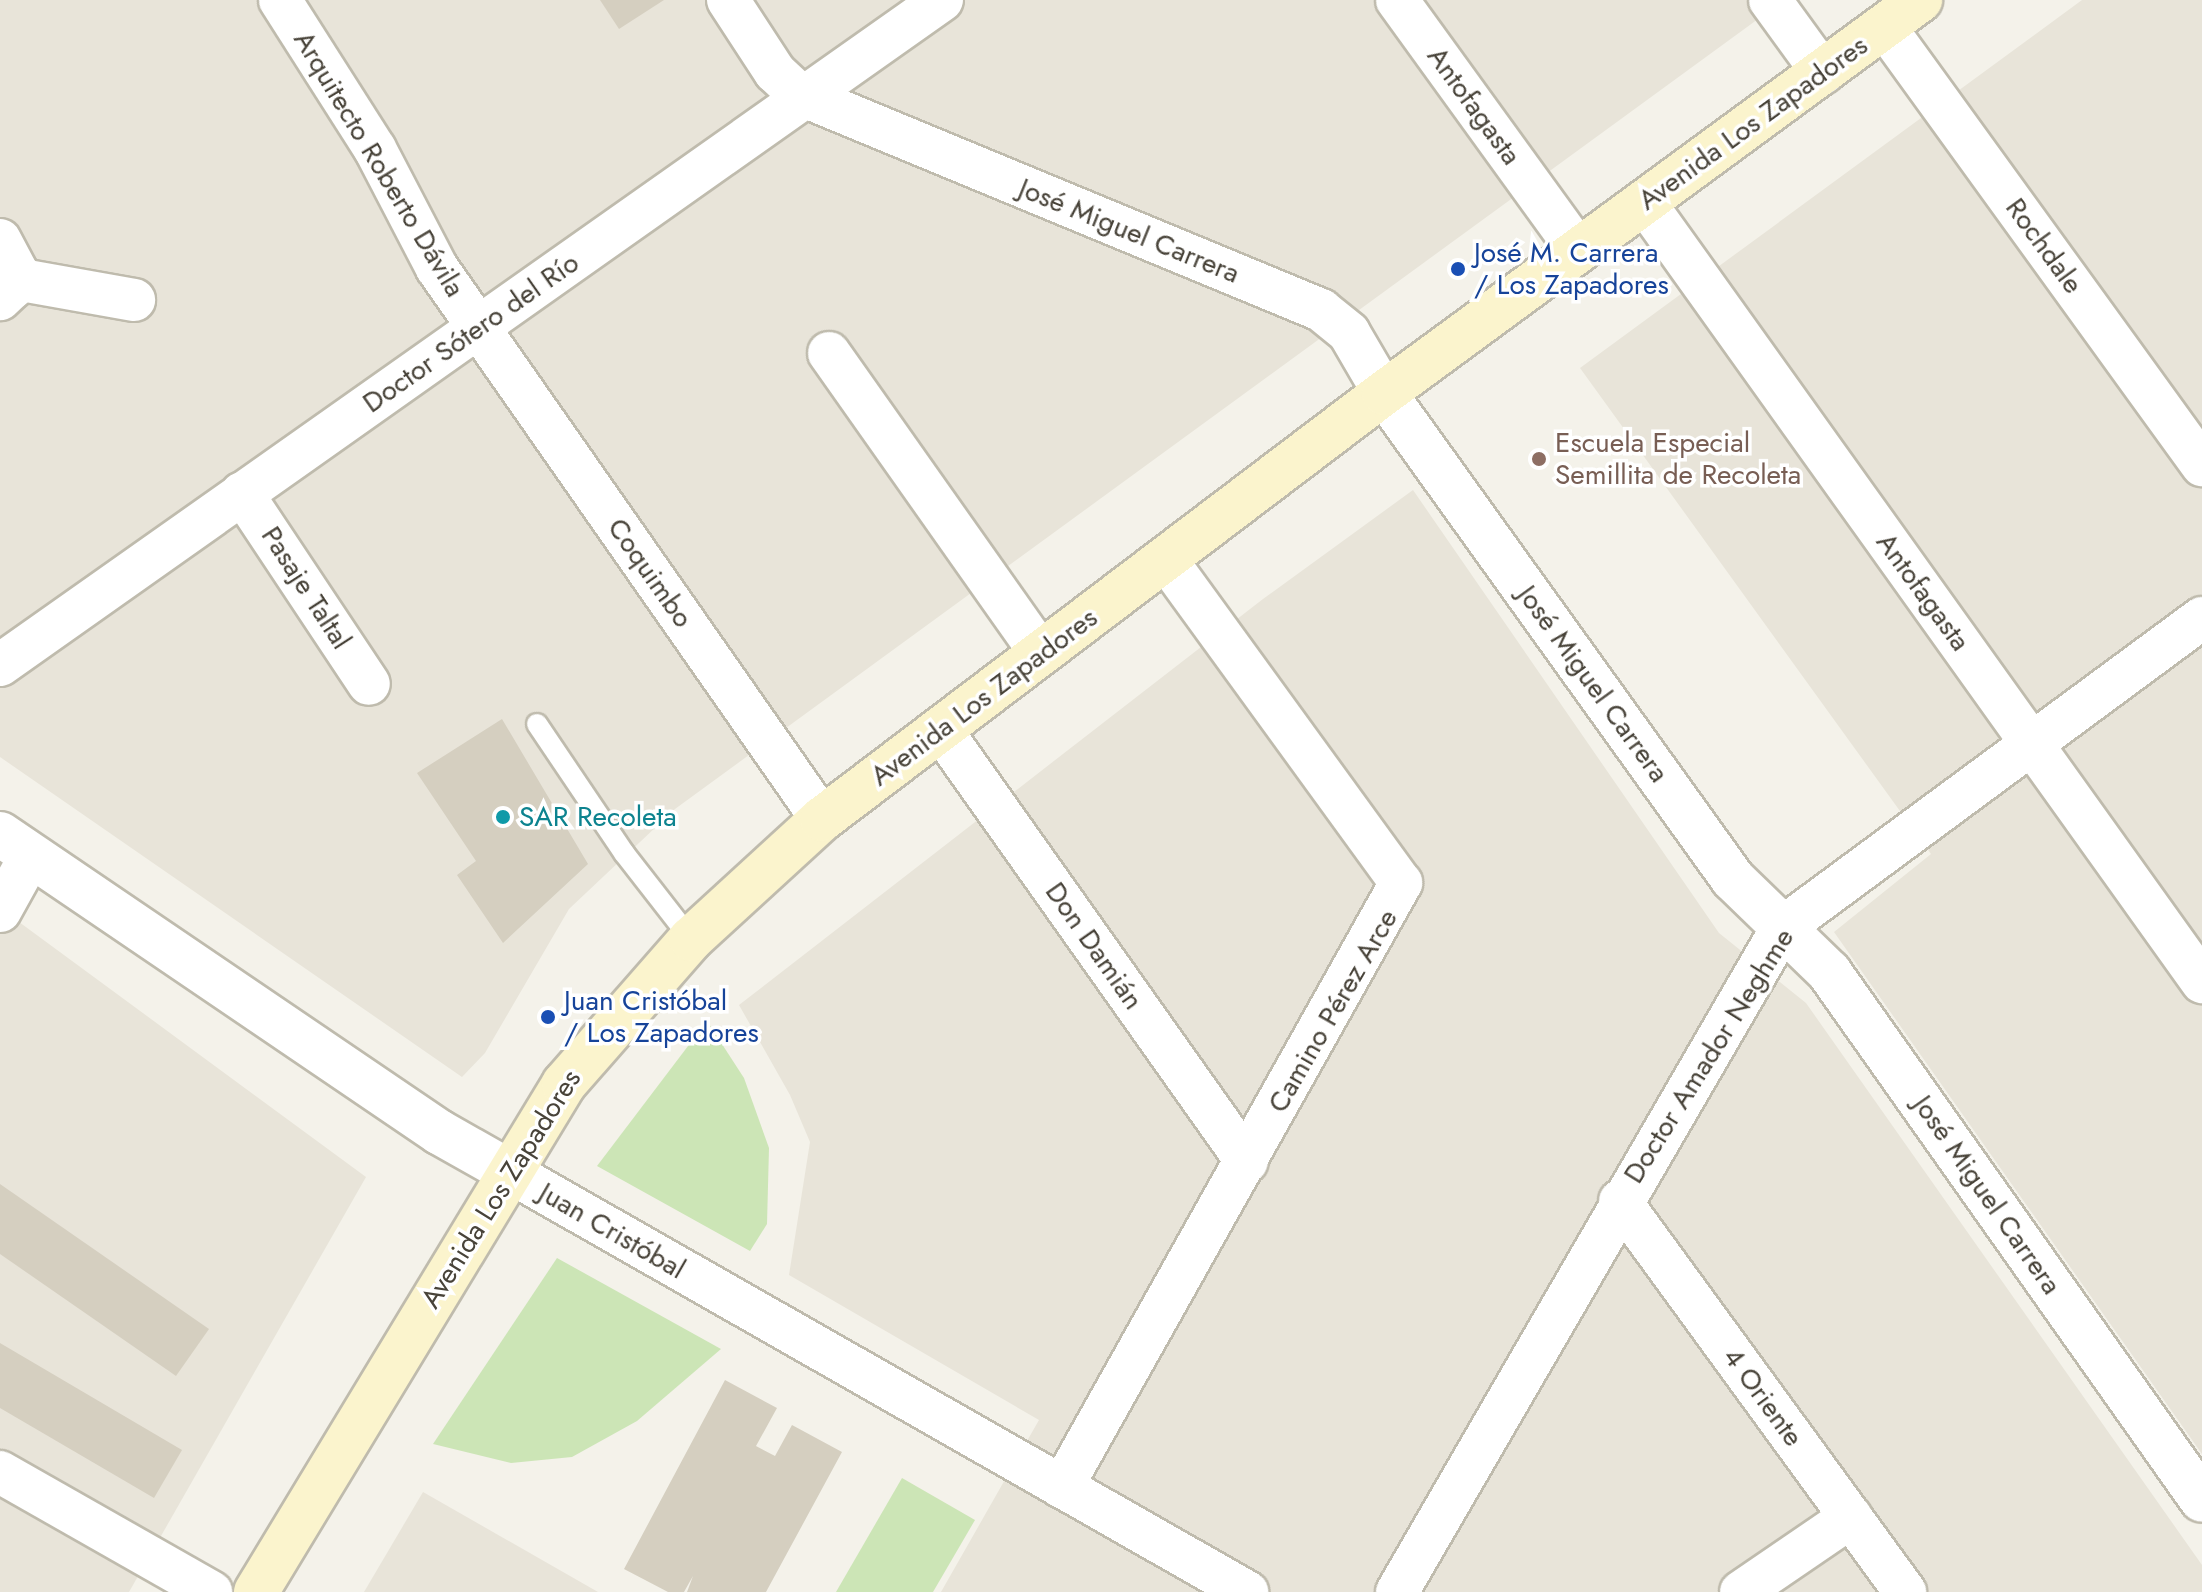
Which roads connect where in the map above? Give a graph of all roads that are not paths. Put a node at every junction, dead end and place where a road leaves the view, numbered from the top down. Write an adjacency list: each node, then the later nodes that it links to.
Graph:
1 (280, 0): 15 (street, Arquitecto Roberto Dávila)
2 (728, 0): 9 (street, José Miguel Carrera)
3 (942, 0): 9 (street, Doctor Sótero del Río)
4 (1397, 0): 12 (street, Antofagasta)
5 (1770, 0): 8 (street)
6 (1920, 0): 7 (main road, Avenida Los Zapadores)
7 (1885, 27): 8 (main road, Avenida Los Zapadores); 18 (street, Rochdale)
8 (1823, 73): 10 (main road, Avenida Los Zapadores)
9 (806, 98): 15 (street, Doctor Sótero del Río); 17 (street, José Miguel Carrera)
10 (1645, 203): 12 (main road, Avenida Los Zapadores); 27 (street, Antofagasta)
11 (0, 240): 13 (street)
12 (1579, 251): 17 (main road, Avenida Los Zapadores)
13 (8, 289): 14 (street)
14 (134, 300)
15 (479, 327): 19 (street, Doctor Sótero del Río); 28 (street, Coquimbo)
16 (829, 353): 22 (street)
17 (1384, 393): 20 (main road, Avenida Los Zapadores); 31 (street, José Miguel Carrera)
18 (2202, 465)
19 (242, 493): 23 (street, Doctor Sótero del Río); 24 (street, Pasaje Taltal)
20 (1166, 559): 22 (main road, Avenida Los Zapadores); 34 (street, Camino Pérez Arce)
21 (2202, 618): 27 (street, Doctor Amador Neghme)
22 (1041, 654): 26 (main road, Avenida Los Zapadores)
23 (0, 665)
24 (369, 684)
25 (537, 724): 32 (lane)
26 (941, 730): 28 (main road, Avenida Los Zapadores); 34 (street, Don Damián)
27 (2032, 745): 31 (street, Doctor Amador Neghme); 33 (street, Antofagasta)
28 (822, 819): 32 (main road, Avenida Los Zapadores)
29 (16, 845): 30 (street); 35 (street, Juan Cristóbal)
30 (0, 911)
31 (1782, 928): 36 (street, Doctor Amador Neghme); 39 (street, José Miguel Carrera)
32 (691, 939): 35 (main road, Avenida Los Zapadores)
33 (2202, 982)
34 (1247, 1162): 38 (street, Camino Pérez Arce)
35 (508, 1171): 38 (street, Juan Cristóbal); 41 (main road, Avenida Los Zapadores)
36 (1620, 1201): 40 (street, 4 Oriente); 44 (street, Doctor Amador Neghme)
37 (0, 1472): 42 (street)
38 (1062, 1487): 43 (street, Juan Cristóbal)
39 (2202, 1500)
40 (1851, 1517): 45 (street); 46 (street, 4 Oriente)
41 (264, 1589)
42 (211, 1592)
43 (1247, 1592)
44 (1397, 1592)
45 (1741, 1592)
46 (1905, 1592)

